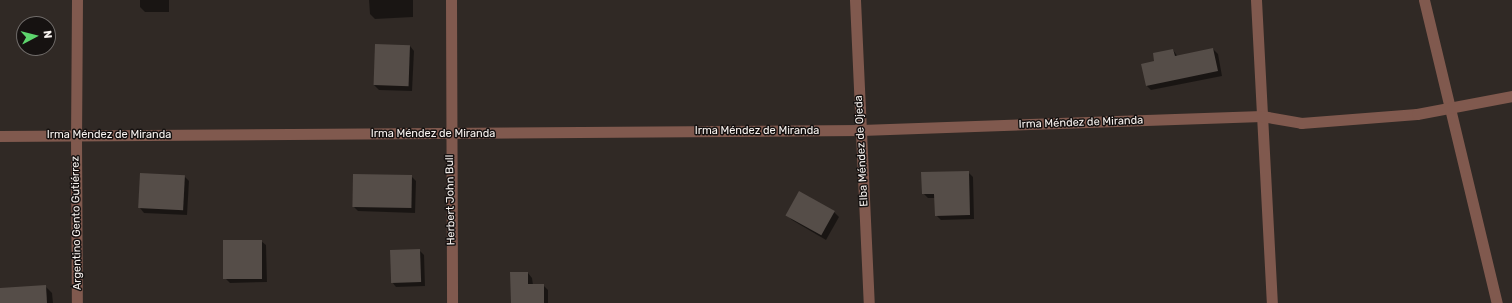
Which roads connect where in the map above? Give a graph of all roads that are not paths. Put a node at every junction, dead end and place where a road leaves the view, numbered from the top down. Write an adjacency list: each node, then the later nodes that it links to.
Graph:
1 (77, 0): 11 (street, Argentino Gento Gutiérrez)
2 (451, 0): 10 (street, Herbert John Bull)
3 (855, 0): 9 (street, Elba Méndez de Ojeda)
4 (1256, 0): 8 (street)
5 (1424, 0): 7 (street)
6 (1512, 96): 7 (street, Irma Méndez de Miranda)
7 (1450, 109): 8 (street, Irma Méndez de Miranda); 17 (street)
8 (1262, 116): 9 (street, Irma Méndez de Miranda); 16 (street)
9 (861, 130): 10 (street, Irma Méndez de Miranda); 15 (street, Elba Méndez de Ojeda)
10 (450, 134): 11 (street, Irma Méndez de Miranda); 14 (street, Herbert John Bull)
11 (76, 135): 12 (street, Irma Méndez de Miranda); 13 (street, Argentino Gento Gutiérrez)
12 (0, 136)
13 (77, 303)
14 (452, 303)
15 (869, 303)
16 (1272, 303)
17 (1497, 303)

